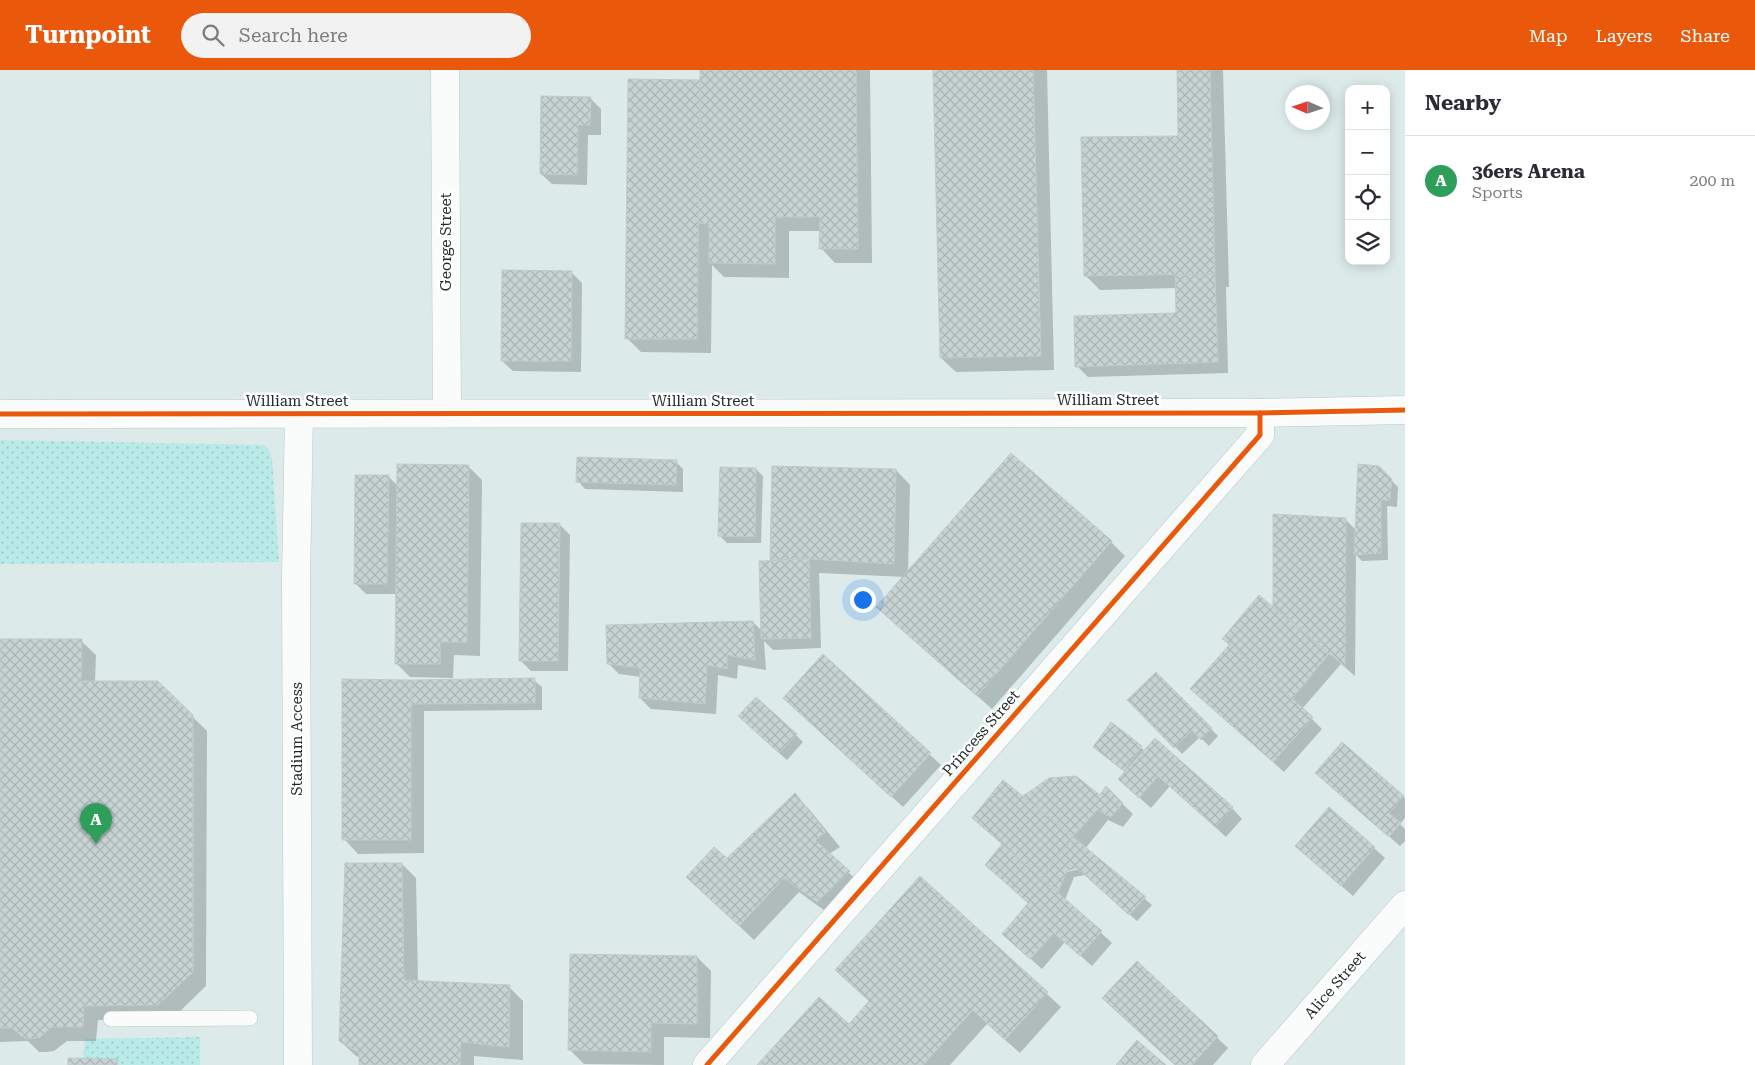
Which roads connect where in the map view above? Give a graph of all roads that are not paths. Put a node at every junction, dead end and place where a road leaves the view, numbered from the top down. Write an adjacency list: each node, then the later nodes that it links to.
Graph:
1 (445, 70): 3 (street, George Street)
2 (1405, 410): 4 (street, William Street)
3 (447, 413): 4 (street, William Street); 6 (street, William Street)
4 (1260, 413): 11 (street, Princess Street)
5 (0, 414): 6 (street, William Street)
6 (299, 414): 10 (street, Stadium Access)
7 (1405, 906): 12 (street, Alice Street)
8 (250, 1018): 9 (lane)
9 (111, 1019)
10 (298, 1065)
11 (707, 1065)
12 (1265, 1065)

